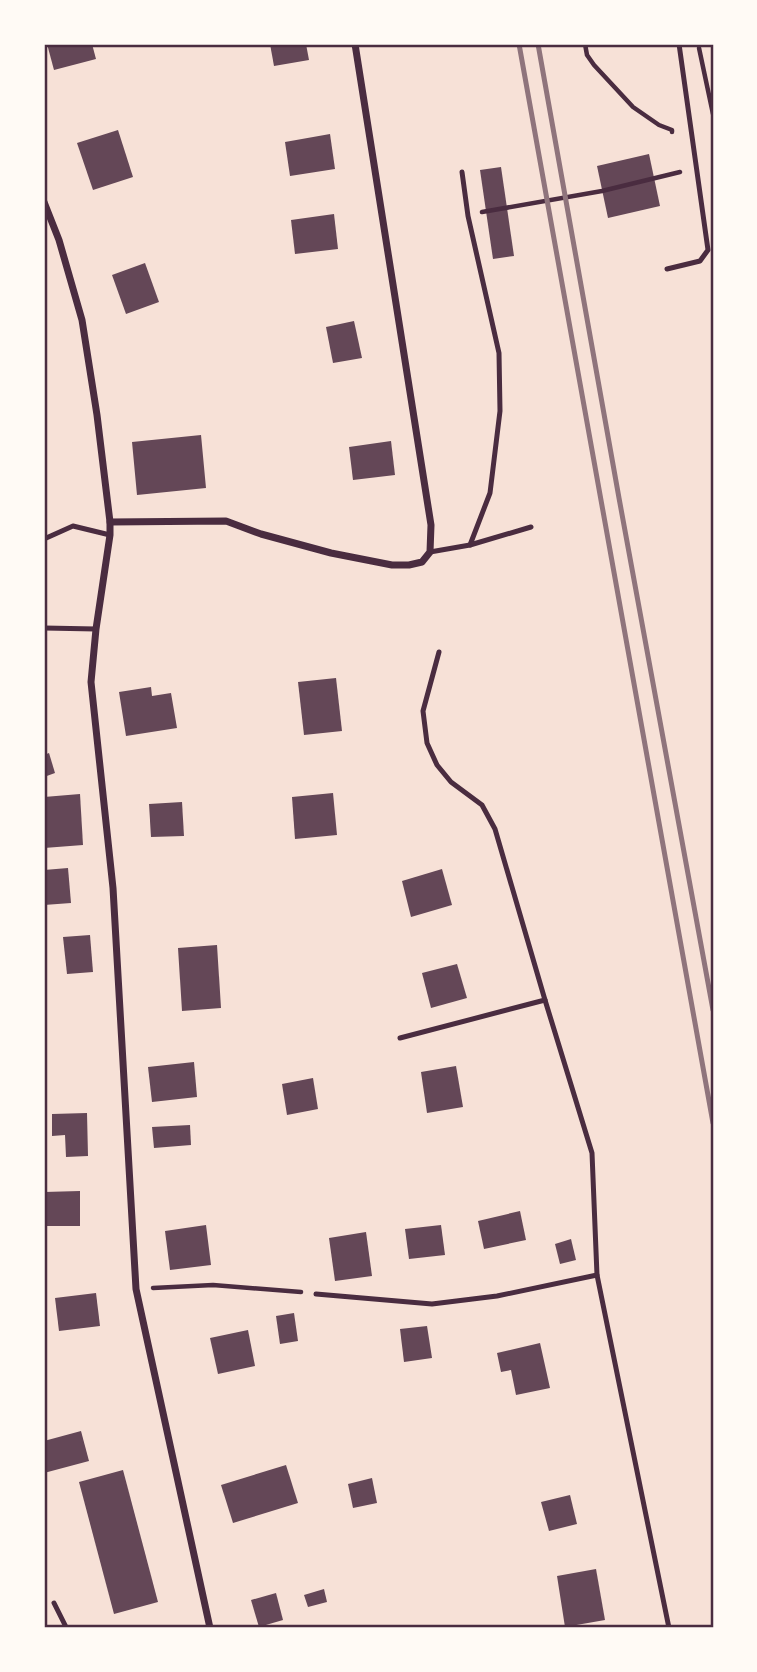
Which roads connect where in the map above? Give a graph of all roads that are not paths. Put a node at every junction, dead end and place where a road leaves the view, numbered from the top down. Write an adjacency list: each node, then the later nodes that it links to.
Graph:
1 (355, 44): 11 (street)
2 (679, 44): 5 (lane)
3 (462, 172): 10 (lane)
4 (44, 202): 6 (street)
5 (667, 269)
6 (110, 522): 8 (street); 11 (street)
7 (531, 527): 10 (lane)
8 (110, 535): 9 (lane); 13 (street)
9 (44, 539)
10 (470, 545): 11 (lane)
11 (430, 552)
12 (44, 628): 13 (lane)
13 (96, 629): 21 (street)
14 (439, 652): 15 (lane)
15 (545, 1000): 16 (lane); 17 (lane)
16 (400, 1038)
17 (597, 1275): 18 (lane); 22 (lane)
18 (316, 1294)
19 (54, 1603): 20 (lane)
20 (69, 1628)
21 (208, 1628)
22 (669, 1628)

